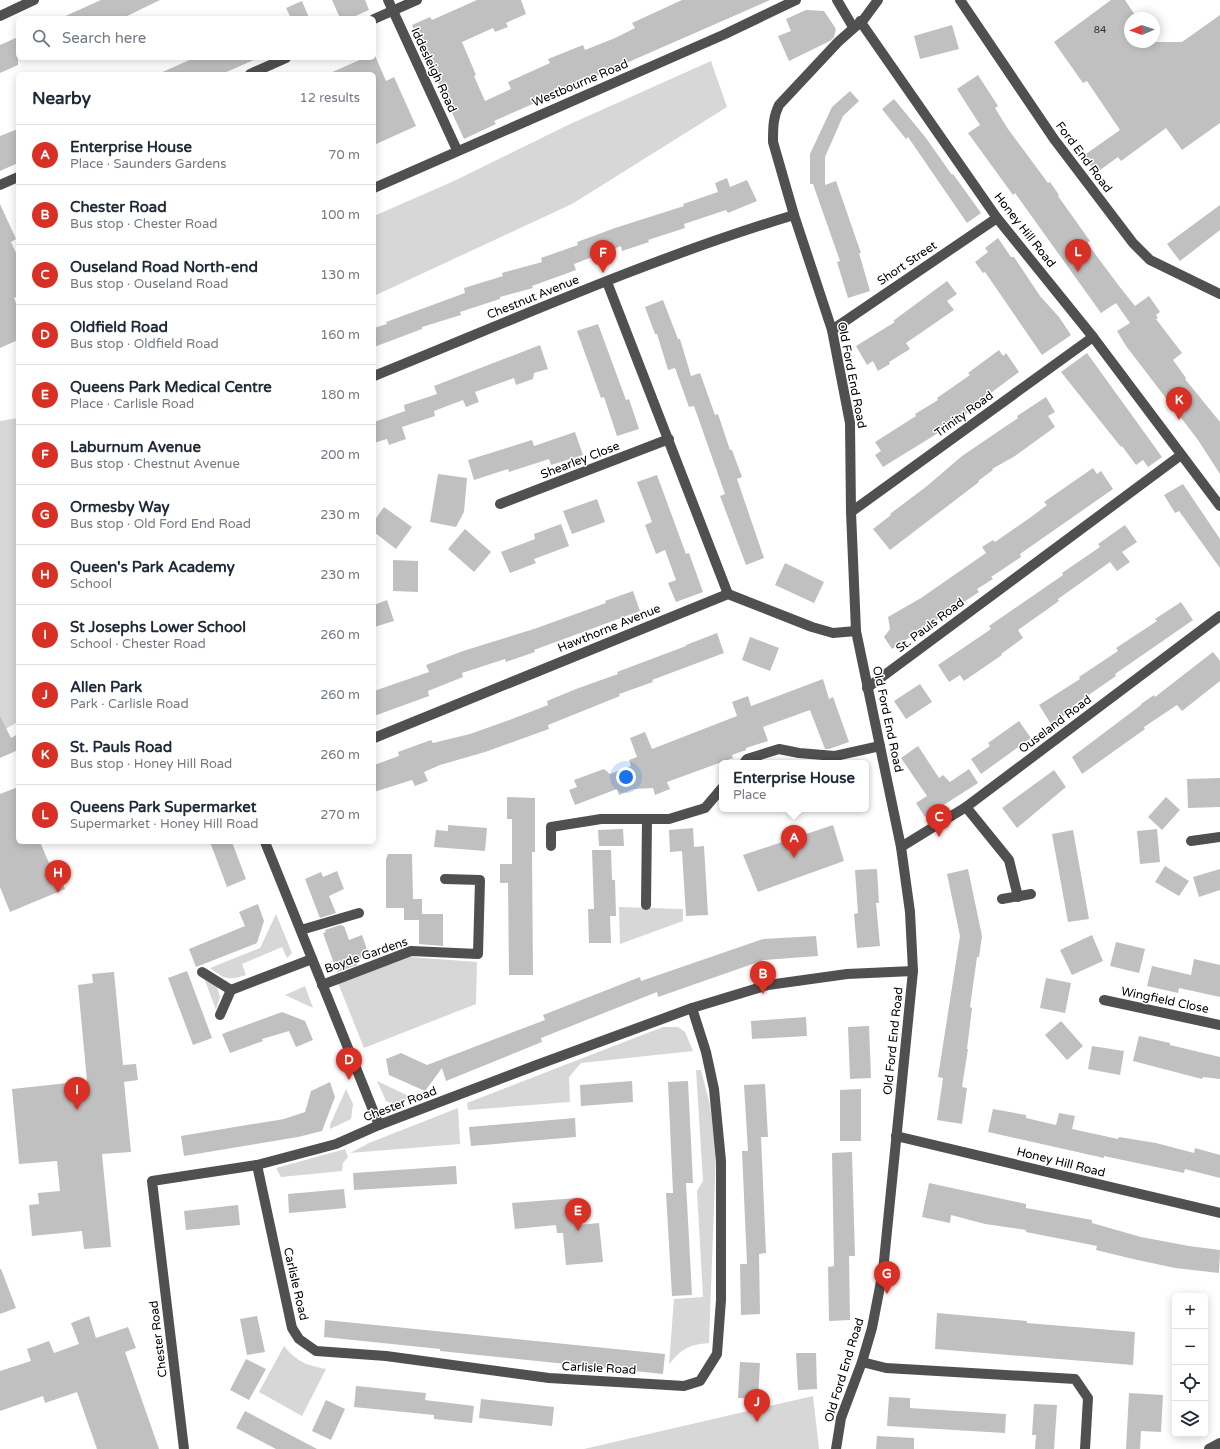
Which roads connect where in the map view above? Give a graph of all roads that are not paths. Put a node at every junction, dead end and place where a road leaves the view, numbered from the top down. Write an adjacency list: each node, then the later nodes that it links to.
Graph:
1 (34, 0): 9 (street)
2 (388, 0): 8 (street, Iddesleigh Road)
3 (417, 0): 8 (street)
4 (796, 0): 14 (street, Westbourne Road)
5 (837, 0): 11 (street)
6 (878, 0): 11 (street, Old Ford End Road)
7 (960, 0): 21 (street, Ford End Road)
8 (393, 10): 10 (street); 14 (street, Iddesleigh Road)
9 (0, 16)
10 (376, 18)
11 (857, 24): 18 (street, Old Ford End Road); 19 (street, Honey Hill Road)
12 (282, 60): 13 (street)
13 (254, 72)
14 (457, 150): 17 (street, Westbourne Road)
15 (16, 178): 16 (street)
16 (0, 185)
17 (376, 187)
18 (794, 215): 20 (street, Chestnut Avenue); 22 (street, Old Ford End Road)
19 (997, 218): 22 (street, Short Street); 23 (street, Honey Hill Road)
20 (607, 282): 24 (street, Chestnut Avenue); 25 (street)
21 (1220, 294)
22 (832, 330): 29 (street, Old Ford End Road)
23 (1093, 337): 26 (street, Honey Hill Road); 29 (street, Trinity Road)
24 (376, 375)
25 (669, 439): 27 (street, Shearley Close); 30 (street)
26 (1181, 455): 28 (street, Honey Hill Road); 33 (street, St. Pauls Road)
27 (500, 504)
28 (1220, 506)
29 (851, 512): 32 (street, Old Ford End Road)
30 (728, 594): 32 (street); 34 (street, Hawthorne Avenue)
31 (1220, 616): 38 (street, Ouseland Road)
32 (856, 631): 33 (street, Old Ford End Road)
33 (867, 688): 35 (street, Old Ford End Road)
34 (376, 737)
35 (880, 746): 36 (street); 44 (street, Old Ford End Road)
36 (747, 760)
37 (719, 791): 39 (street)
38 (966, 807): 44 (street, Ouseland Road); 47 (street)
39 (647, 820): 43 (street); 49 (street)
40 (1220, 838): 41 (street)
41 (1191, 841)
42 (266, 844): 51 (street)
43 (551, 846)
44 (902, 847): 53 (street, Old Ford End Road)
45 (445, 879): 55 (street, Boyde Gardens)
46 (1031, 894): 47 (street)
47 (1018, 897): 48 (street)
48 (1002, 900)
49 (646, 905)
50 (359, 913): 51 (street)
51 (301, 930): 52 (street)
52 (312, 959): 55 (street); 56 (street)
53 (913, 971): 58 (street, Chester Road); 62 (street, Old Ford End Road)
54 (202, 972): 56 (street)
55 (322, 985): 61 (street)
56 (231, 990): 59 (street)
57 (1104, 1000): 60 (street, Wingfield Close)
58 (692, 1008): 61 (street, Chester Road); 63 (street, Carlisle Road)
59 (220, 1015)
60 (1220, 1025)
61 (379, 1125): 63 (street, Chester Road)
62 (896, 1136): 64 (street, Honey Hill Road); 65 (street, Old Ford End Road)
63 (257, 1165): 67 (street, Chester Road)
64 (1220, 1213)
65 (862, 1362): 68 (street, Old Ford End Road); 69 (street)
66 (1220, 1443): 70 (street)
67 (184, 1449)
68 (836, 1449)
69 (1085, 1449)
70 (1209, 1449)

